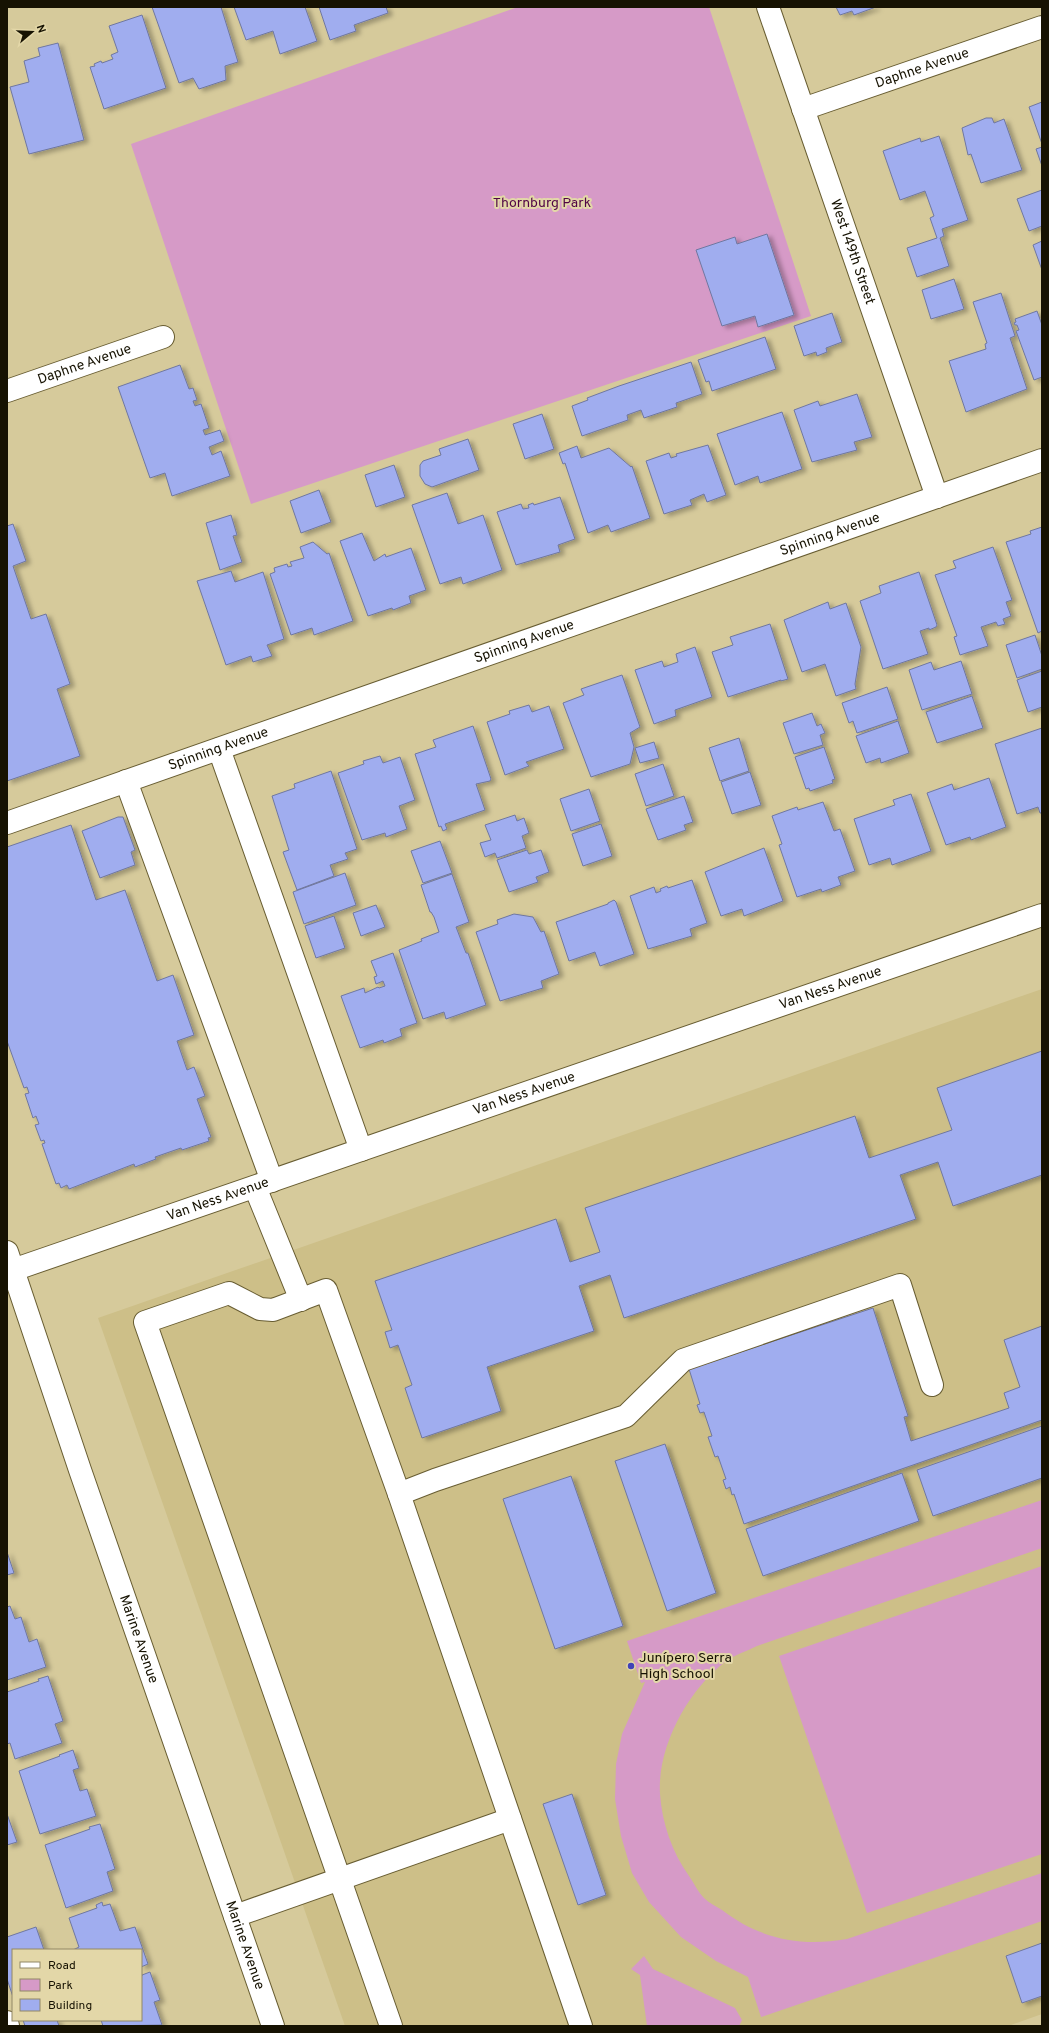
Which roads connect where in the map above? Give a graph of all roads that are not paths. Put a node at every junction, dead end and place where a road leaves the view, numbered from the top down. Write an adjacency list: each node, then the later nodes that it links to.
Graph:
1 (768, 7): 3 (street, West 149th Street)
2 (1042, 27): 3 (street, Daphne Avenue)
3 (803, 109): 7 (street, West 149th Street)
4 (163, 338): 5 (street, Daphne Avenue)
5 (7, 391)
6 (1042, 460): 7 (street, Spinning Avenue)
7 (937, 497): 8 (street, Spinning Avenue)
8 (219, 749): 9 (street, Spinning Avenue); 12 (street)
9 (126, 781): 10 (street, Spinning Avenue); 13 (street)
10 (7, 823)
11 (1042, 915): 12 (street, Van Ness Avenue)
12 (361, 1150): 13 (street, Van Ness Avenue)
13 (264, 1184): 14 (street, Van Ness Avenue); 15 (street)
14 (9, 1265): 20 (street, Marine Avenue)
15 (301, 1300): 17 (street); 19 (street)
16 (932, 1385): 17 (street)
17 (399, 1494): 18 (street)
18 (510, 1819): 19 (street); 25 (street)
19 (341, 1879): 20 (street); 24 (street)
20 (235, 1916): 23 (street, Marine Avenue)
21 (7, 2022): 22 (street)
22 (8, 2026)
23 (273, 2026)
24 (391, 2026)
25 (581, 2026)

